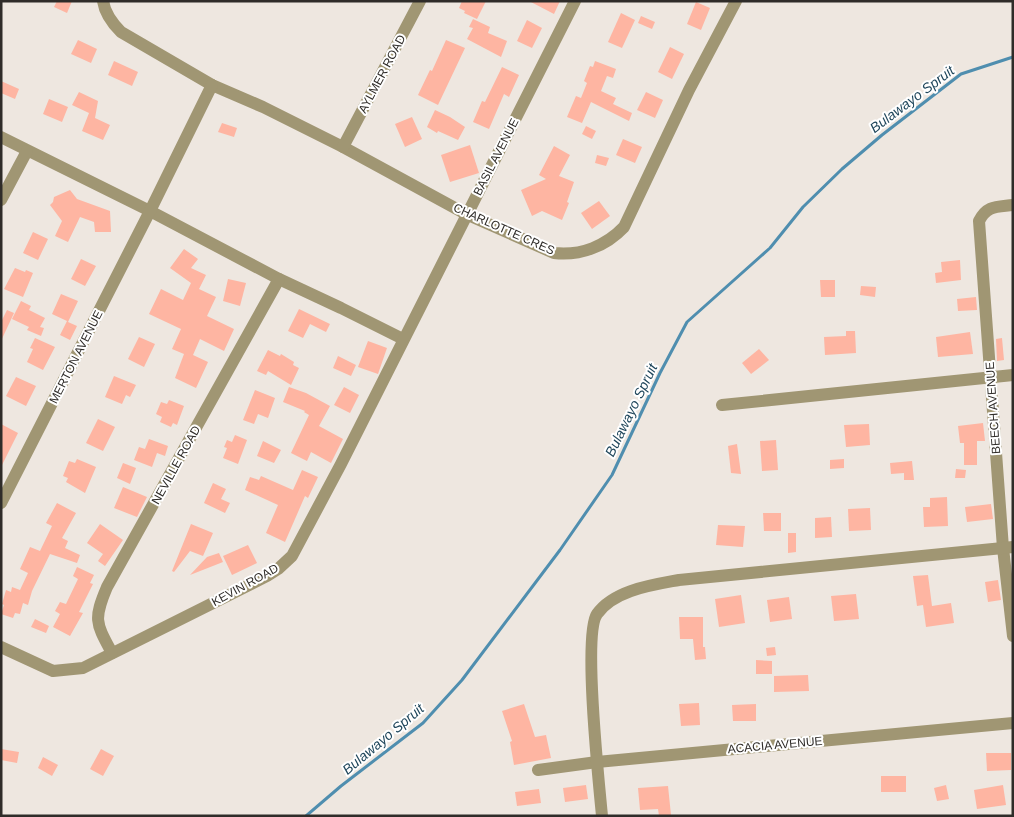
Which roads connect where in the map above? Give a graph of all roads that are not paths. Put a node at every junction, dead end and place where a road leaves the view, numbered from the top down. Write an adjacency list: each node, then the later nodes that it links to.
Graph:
1 (103, 1): 5 (street, CHARLOTTE CRES)
2 (420, 1): 7 (street, AYLMER ROAD)
3 (575, 1): 12 (street, BASIL AVENUE)
4 (736, 1): 12 (street, CHARLOTTE CRES)
5 (212, 85): 7 (street, CHARLOTTE CRES); 11 (street)
6 (1, 137): 8 (street)
7 (343, 147): 12 (street, CHARLOTTE CRES)
8 (27, 150): 9 (street); 11 (street)
9 (1, 200)
10 (1013, 205): 16 (street, BEECH AVENUE)
11 (150, 211): 13 (street); 18 (street, MERTON AVENUE)
12 (466, 214): 14 (street, BASIL AVENUE)
13 (279, 279): 14 (street); 22 (street, NEVILLE ROAD)
14 (403, 339): 22 (street, KEVIN ROAD)
15 (1013, 375): 16 (street)
16 (991, 377): 17 (street); 19 (street, BEECH AVENUE)
17 (722, 405)
18 (1, 502)
19 (1008, 548): 20 (street, BEECH AVENUE); 24 (street)
20 (1013, 636)
21 (1, 646): 22 (street, KEVIN ROAD)
22 (112, 653)
23 (1013, 723): 24 (street, ACACIA AVENUE)
24 (597, 762): 25 (street, ACACIA AVENUE); 26 (street)
25 (538, 770)
26 (602, 816)

